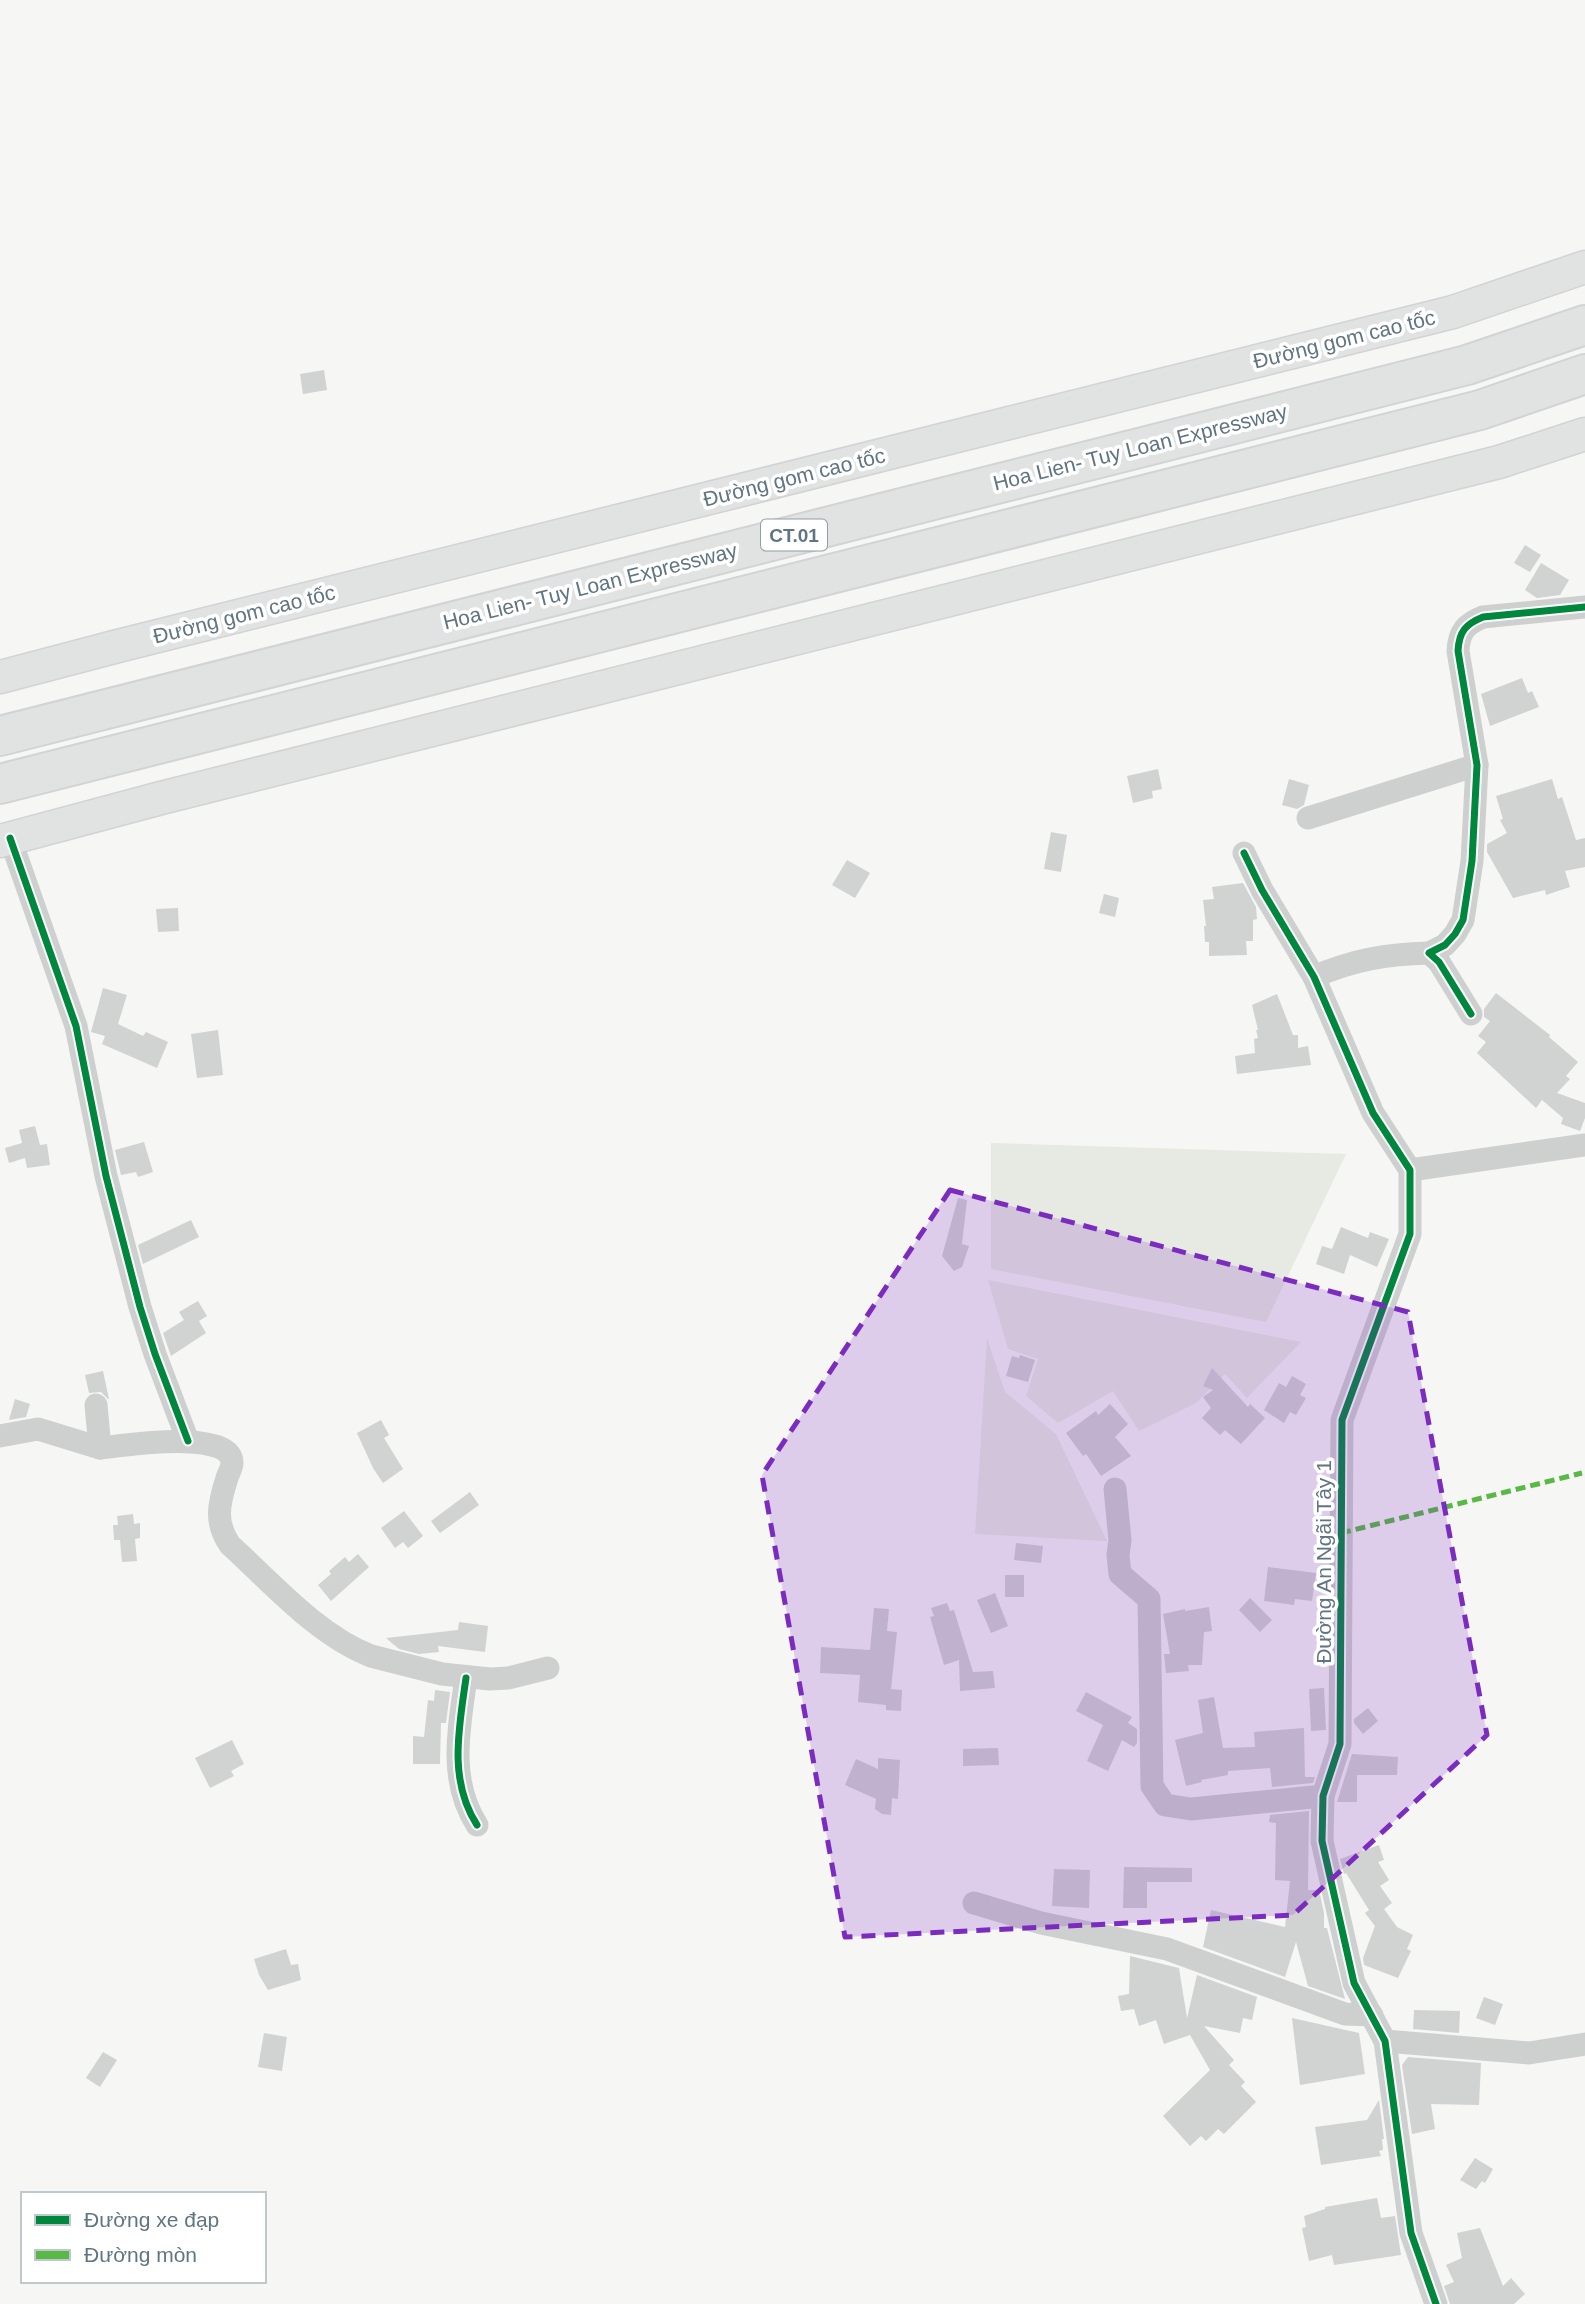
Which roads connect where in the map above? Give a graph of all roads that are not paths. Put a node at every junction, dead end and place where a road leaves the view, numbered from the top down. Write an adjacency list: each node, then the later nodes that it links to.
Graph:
1 (1585, 267): 6 (main road, Đường gom cao tốc)
2 (1585, 325): 7 (highway, Hoa Lien- Tuy Loan Expressway / CT.01)
3 (1585, 374): 9 (highway, CT.01)
4 (1585, 434): 11 (main road)
5 (1585, 607): 8 (street)
6 (0, 677)
7 (0, 736)
8 (1477, 765): 10 (street); 13 (street)
9 (0, 784)
10 (1308, 818)
11 (5, 839): 20 (street)
12 (1244, 853): 14 (street)
13 (1429, 953): 14 (street); 15 (street)
14 (1314, 977): 17 (street)
15 (1471, 1014)
16 (1585, 1145): 17 (street)
17 (1410, 1170): 25 (street, Đường An Ngãi Tây 1)
18 (96, 1405): 21 (street)
19 (0, 1436): 21 (street)
20 (188, 1441): 21 (street); 24 (street)
21 (100, 1448)
22 (1115, 1489): 25 (street)
23 (548, 1668): 24 (street)
24 (466, 1678): 26 (street)
25 (1323, 1796): 28 (street, Đường An Ngãi Tây 1)
26 (477, 1825)
27 (974, 1903): 28 (street)
28 (1372, 2015): 29 (street, Đường An Ngãi Tây 1)
29 (1385, 2041): 30 (street); 31 (street, Đường An Ngãi Tây 1)
30 (1585, 2044)
31 (1436, 2304)

